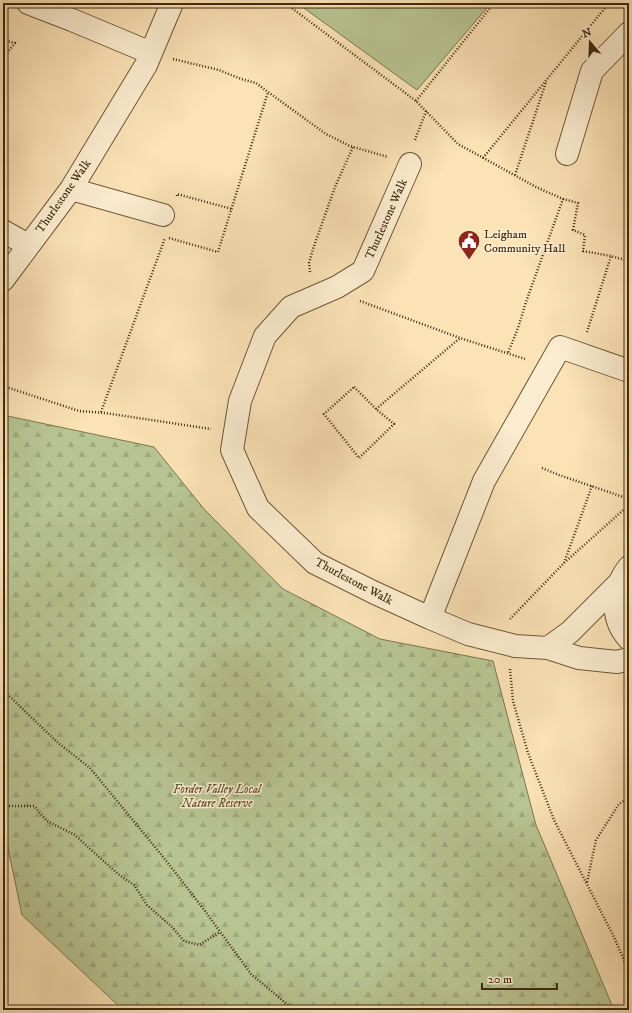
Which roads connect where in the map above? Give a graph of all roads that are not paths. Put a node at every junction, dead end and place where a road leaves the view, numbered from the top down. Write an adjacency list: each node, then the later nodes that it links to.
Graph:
1 (28, 3): 4 (street)
2 (172, 3): 4 (street, Thurlestone Walk)
3 (629, 32): 5 (street)
4 (151, 53): 7 (street, Thurlestone Walk)
5 (567, 154)
6 (410, 164): 14 (street, Thurlestone Walk)
7 (71, 189): 8 (street); 10 (street, Thurlestone Walk)
8 (163, 215)
9 (3, 231): 10 (street)
10 (28, 245): 11 (street, Thurlestone Walk)
11 (3, 280)
12 (629, 371): 14 (street)
13 (624, 575): 15 (street); 16 (street)
14 (430, 618): 16 (street, Thurlestone Walk)
15 (629, 639)
16 (548, 648): 17 (street, Thurlestone Walk)
17 (629, 659)

